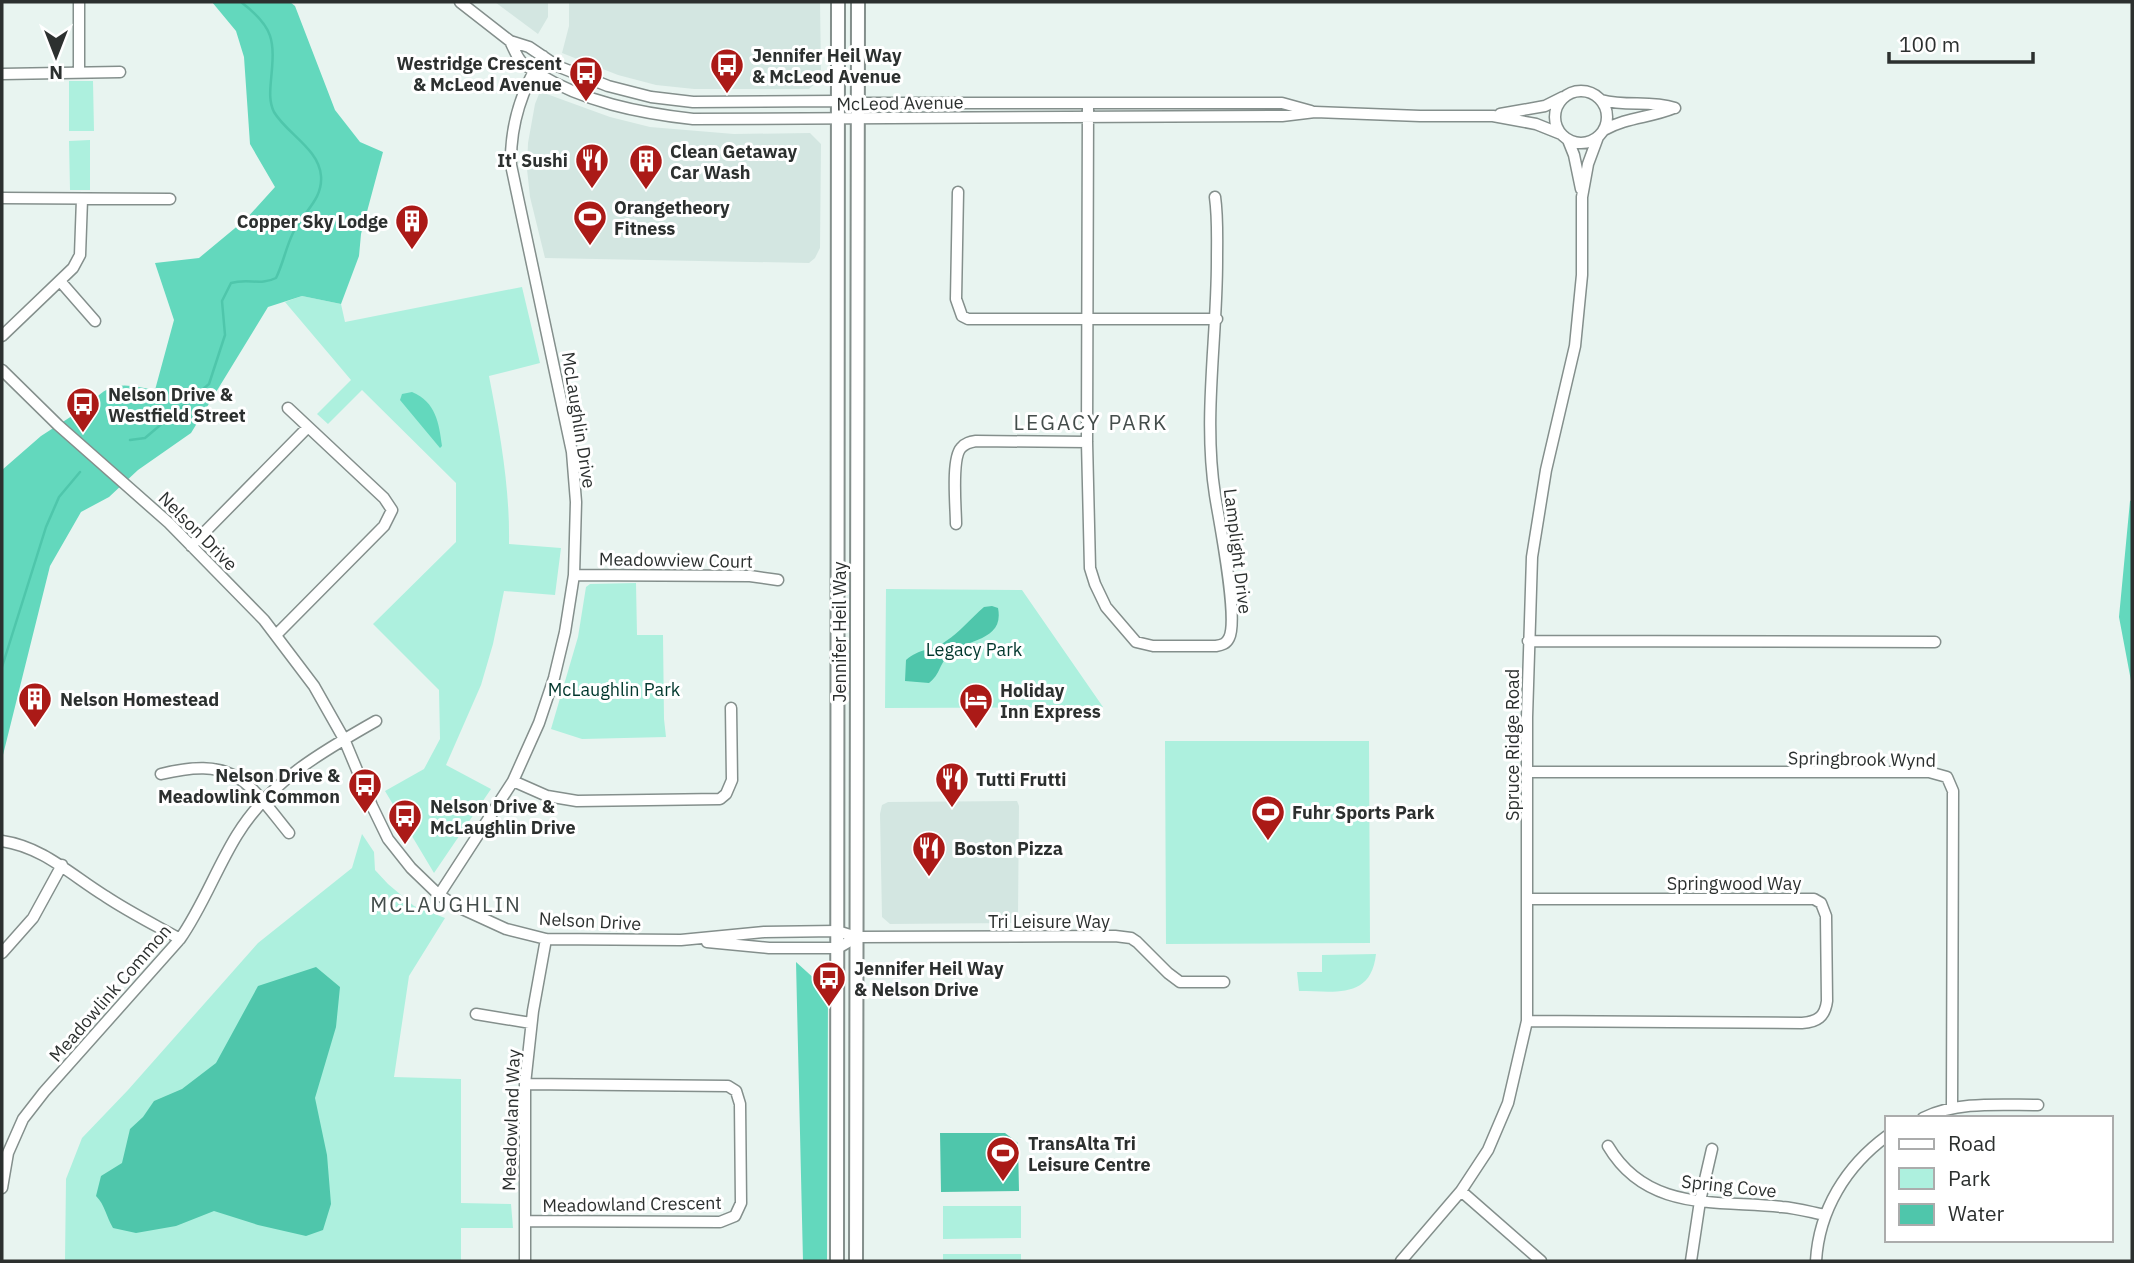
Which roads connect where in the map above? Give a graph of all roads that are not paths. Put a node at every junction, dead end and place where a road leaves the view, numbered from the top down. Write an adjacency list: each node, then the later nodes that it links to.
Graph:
1 (79, 2): 9 (street)
2 (460, 2): 5 (street, McLeod Avenue)
3 (838, 2): 13 (main road, Jennifer Heil Way)
4 (858, 2): 14 (main road, Jennifer Heil Way)
5 (510, 41): 6 (street, McLeod Avenue); 7 (street, McLeod Avenue)
6 (542, 57): 7 (street, McLaughlin Drive); 13 (street, McLeod Avenue)
7 (534, 70): 20 (street, McLeod Avenue); 40 (street, McLaughlin Drive)
8 (120, 72): 9 (street)
9 (79, 73): 10 (street)
10 (2, 74)
11 (1564, 97): 12 (street); 17 (street, McLeod Avenue); 22 (street)
12 (1601, 100): 21 (street); 21 (street)
13 (838, 101): 14 (street, McLeod Avenue); 20 (main road, Jennifer Heil Way)
14 (857, 103): 15 (street, McLeod Avenue); 18 (main road, Jennifer Heil Way)
15 (1088, 103): 16 (street, McLeod Avenue); 19 (street, Lamplight Drive)
16 (1315, 112): 17 (street, McLeod Avenue); 19 (street, McLeod Avenue)
17 (1493, 116): 22 (street, McLeod Avenue)
18 (857, 117): 19 (street, McLeod Avenue); 20 (street, McLeod Avenue); 58 (main road, Jennifer Heil Way)
19 (1088, 117): 31 (street, Lamplight Drive)
20 (838, 120): 57 (main road, Jennifer Heil Way)
21 (1601, 133): 22 (street); 25 (street, Spruce Ridge Road)
22 (1564, 137): 25 (street, Spruce Ridge Road)
23 (958, 192): 31 (street)
24 (1215, 197): 30 (street, Lamplight Drive)
25 (1582, 197): 43 (street, Spruce Ridge Road)
26 (2, 198): 27 (street)
27 (82, 199): 28 (street); 29 (street)
28 (170, 199)
29 (60, 281): 32 (street); 33 (street)
30 (1216, 319): 31 (street); 37 (street, Lamplight Drive)
31 (1087, 320): 37 (street, Lamplight Drive)
32 (95, 321)
33 (2, 336)
34 (2, 370): 39 (street, Nelson Drive)
35 (288, 408): 36 (street)
36 (309, 427): 39 (street); 42 (street)
37 (1087, 442): 38 (street)
38 (956, 524)
39 (191, 546): 42 (street, Nelson Drive)
40 (574, 575): 41 (street, Meadowview Court); 50 (street, McLaughlin Drive)
41 (778, 580)
42 (276, 634): 47 (street, Nelson Drive)
43 (1528, 640): 44 (street); 48 (street, Spruce Ridge Road)
44 (1934, 642)
45 (731, 708): 50 (street)
46 (376, 721): 47 (street)
47 (344, 739): 51 (street, Meadowlink Common); 55 (street, Nelson Drive)
48 (1528, 772): 56 (street, Spruce Ridge Road); 70 (street, Springbrook Wynd)
49 (161, 774): 51 (street)
50 (513, 781): 55 (street, McLaughlin Drive)
51 (263, 800): 52 (street); 59 (street, Meadowlink Common)
52 (289, 833)
53 (2, 841): 54 (street)
54 (62, 866): 59 (street); 63 (street)
55 (439, 895): 60 (street, Nelson Drive)
56 (1528, 898): 66 (street, Spruce Ridge Road); 66 (street, Springwood Way)
57 (837, 931): 58 (street, Nelson Drive); 61 (street, Nelson Drive); 62 (main road, Jennifer Heil Way)
58 (857, 937): 62 (street); 64 (street, Tri Leisure Way); 82 (main road, Jennifer Heil Way)
59 (180, 939): 75 (street, Meadowlink Common)
60 (546, 939): 61 (street, Nelson Drive); 67 (street, Meadowland Way)
61 (681, 940): 62 (street, Nelson Drive)
62 (838, 948): 81 (main road, Jennifer Heil Way)
63 (2, 953)
64 (1224, 982)
65 (477, 1014): 67 (street)
66 (1527, 1021): 76 (street, Spruce Ridge Road)
67 (531, 1023): 68 (street, Meadowland Way)
68 (525, 1084): 79 (street, Meadowland Way); 79 (street, Meadowland Crescent)
69 (2038, 1105): 70 (street)
70 (1952, 1108): 71 (street)
71 (1929, 1116)
72 (1885, 1138): 78 (street)
73 (1608, 1146): 77 (street, Spring Cove)
74 (1712, 1149): 77 (street)
75 (2, 1188)
76 (1461, 1191): 83 (street, Spruce Ridge Road); 84 (street)
77 (1700, 1201): 78 (street, Spring Cove); 85 (street)
78 (1825, 1215): 86 (street)
79 (525, 1221): 80 (street, Meadowland Way)
80 (525, 1261)
81 (837, 1261)
82 (856, 1261)
83 (1401, 1261)
84 (1541, 1261)
85 (1691, 1261)
86 (1816, 1261)

